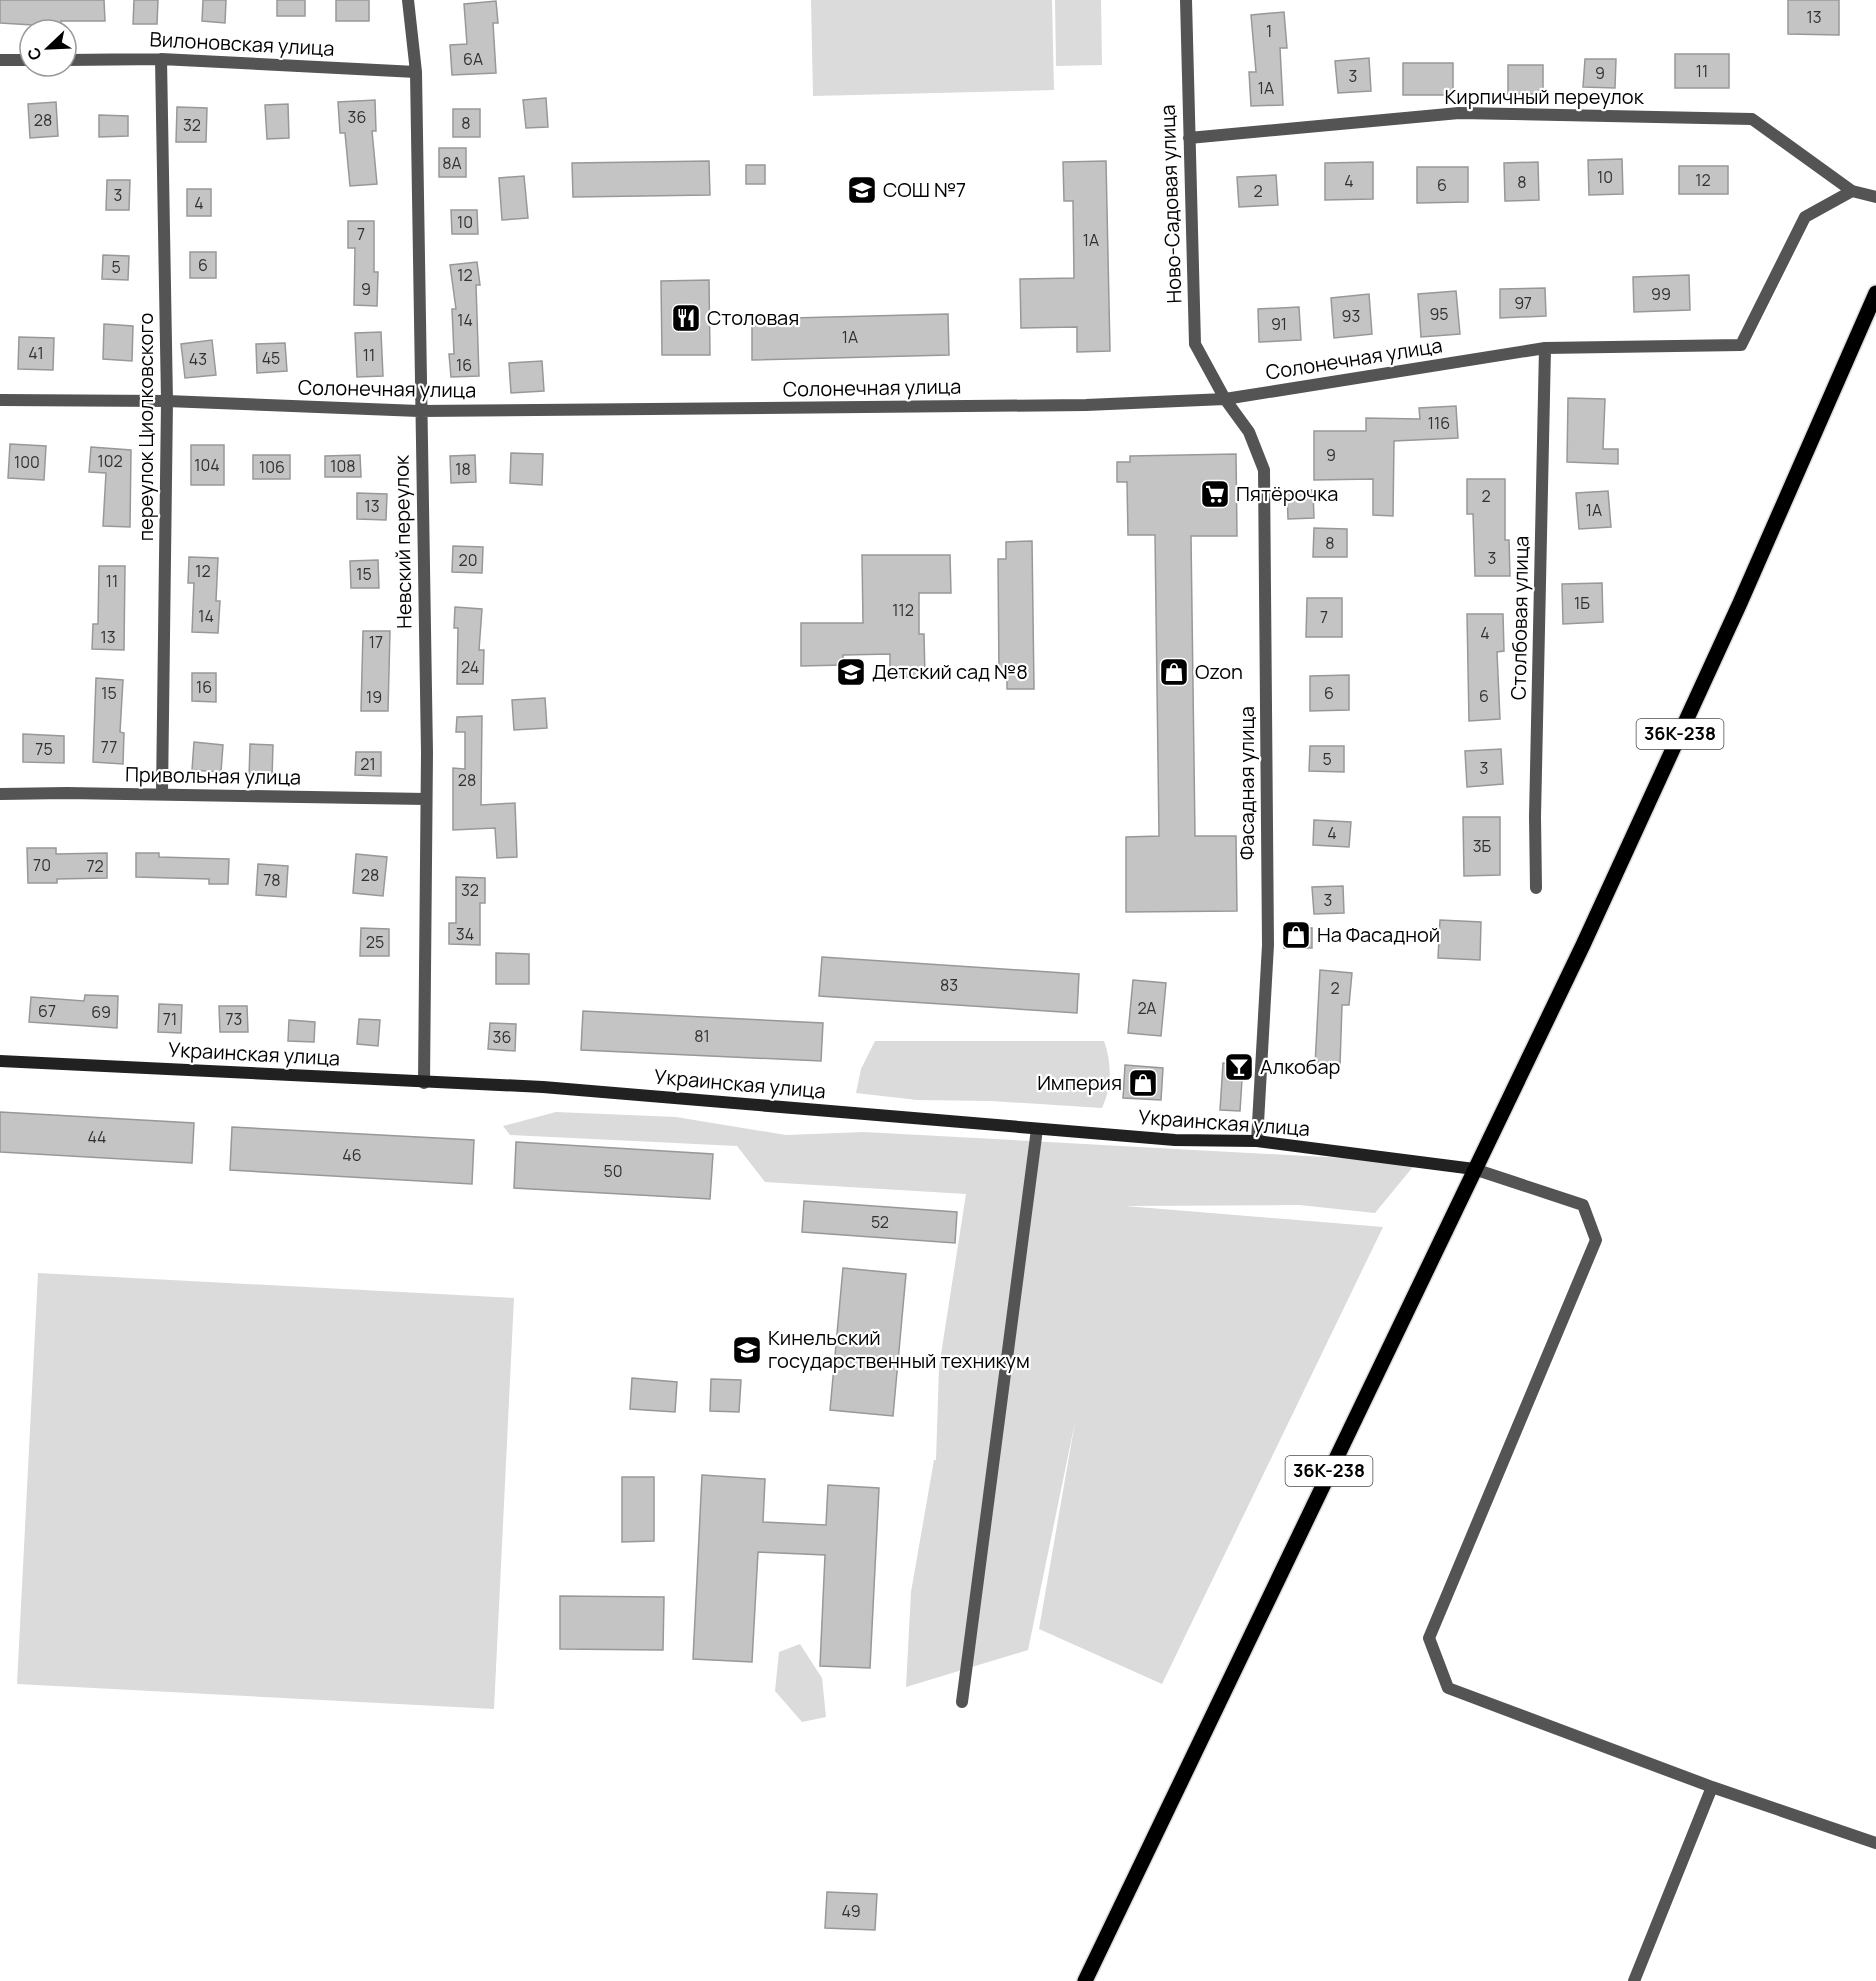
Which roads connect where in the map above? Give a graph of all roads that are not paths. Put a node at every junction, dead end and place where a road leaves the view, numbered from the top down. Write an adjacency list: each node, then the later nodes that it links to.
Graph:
1 (408, 0): 7 (street, Невский переулок)
2 (1186, 0): 8 (street, Ново-Садовая улица)
3 (161, 59): 6 (street, Вилоновская улица); 7 (street, Вилоновская улица); 15 (street, переулок Циолковского)
4 (0, 60): 5 (street)
5 (18, 60)
6 (78, 60)
7 (416, 72): 16 (street, Невский переулок)
8 (1189, 138): 9 (street, Кирпичный переулок); 13 (street, Ново-Садовая улица)
9 (1852, 191): 10 (street, Кирпичный переулок); 12 (street, Солонечная улица)
10 (1876, 197)
11 (1876, 293): 25 (main road, 36К-238)
12 (1545, 348): 13 (street, Солонечная улица); 20 (street, Столбовая улица)
13 (1225, 399): 16 (street, Солонечная улица); 24 (street, Фасадная улица)
14 (0, 400): 15 (street, Солонечная улица)
15 (167, 401): 16 (street, Солонечная улица); 18 (street, переулок Циолковского)
16 (419, 411): 19 (street, Невский переулок)
17 (0, 794): 18 (street, Привольная улица)
18 (162, 794): 19 (street, Привольная улица)
19 (426, 799): 22 (street, Невский переулок)
20 (1536, 888)
21 (0, 1061): 22 (main road, Украинская улица)
22 (424, 1083): 23 (main road, Украинская улица)
23 (1037, 1129): 24 (main road, Украинская улица); 26 (street)
24 (1257, 1141): 25 (main road, Украинская улица)
25 (1474, 1170): 27 (street); 29 (main road, 36К-238)
26 (962, 1702)
27 (1712, 1787): 28 (street); 30 (street)
28 (1876, 1843)
29 (1085, 1981)
30 (1634, 1981)

